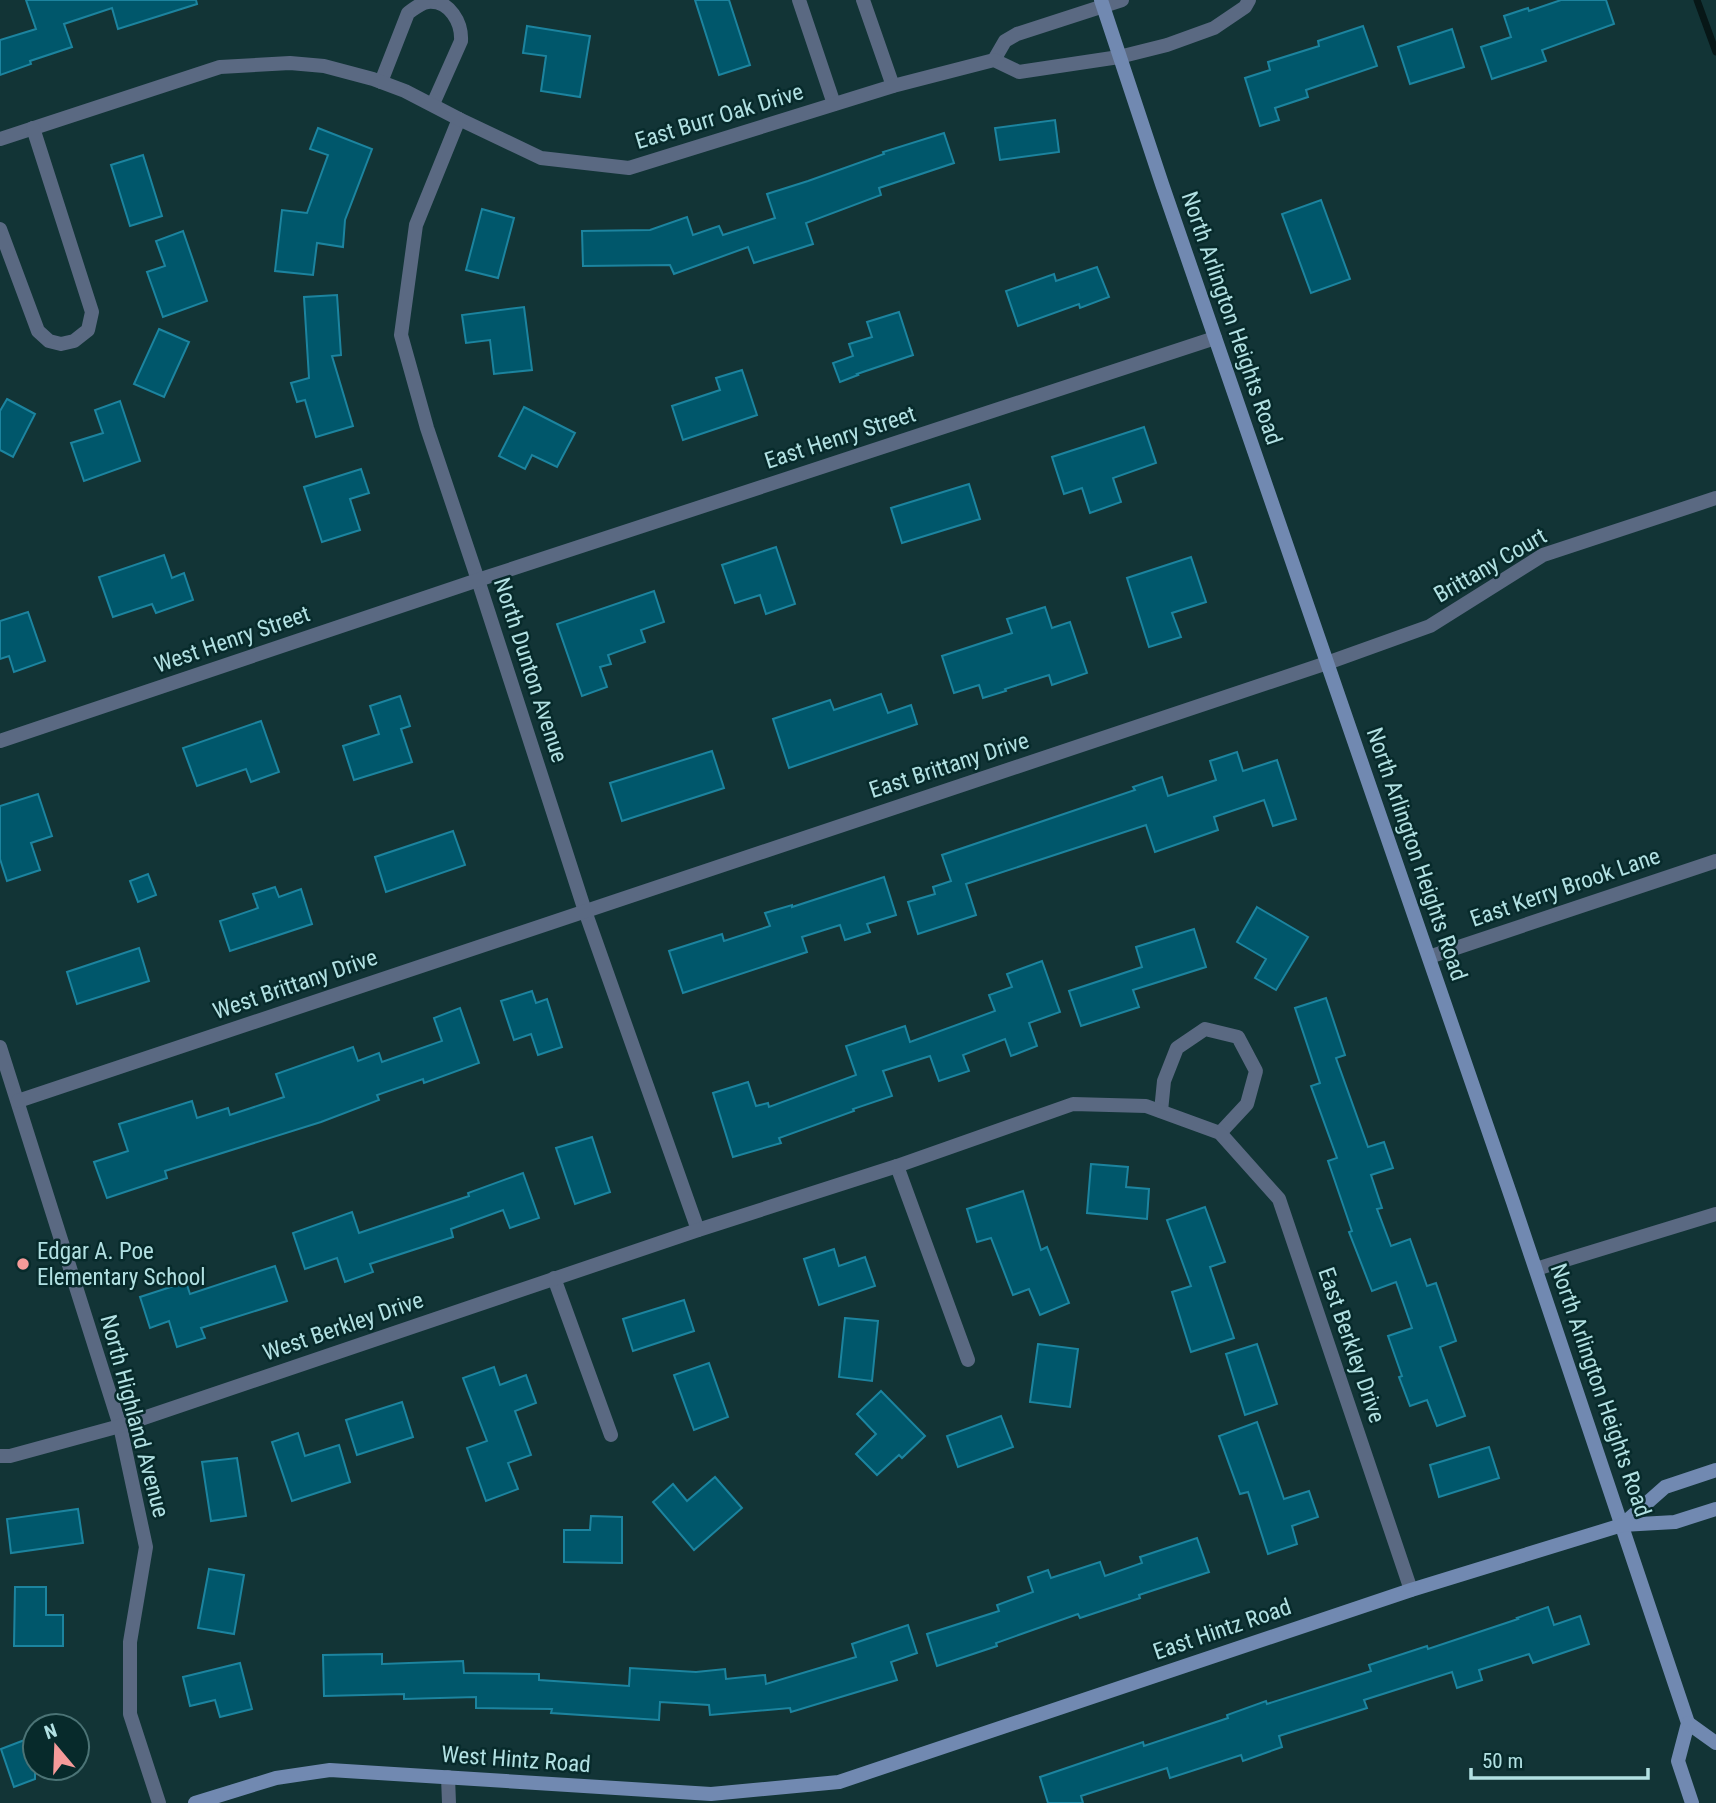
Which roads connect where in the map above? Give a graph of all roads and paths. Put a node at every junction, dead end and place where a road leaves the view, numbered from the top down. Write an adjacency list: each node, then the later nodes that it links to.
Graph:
1 (799, 0): 11 (street, East Burr Oak Drive)
2 (863, 0): 9 (street)
3 (1122, 0): 5 (street)
4 (1249, 0): 6 (street)
5 (1102, 3): 6 (main road, North Arlington Heights Road); 7 (street)
6 (1119, 57): 7 (street); 16 (main road, North Arlington Heights Road)
7 (994, 60): 9 (street, East Burr Oak Drive)
8 (381, 82): 10 (street, East Burr Oak Drive); 10 (street); 13 (street, East Burr Oak Drive)
9 (893, 86): 11 (street, East Burr Oak Drive)
10 (433, 104): 12 (street, East Burr Oak Drive)
11 (834, 104): 12 (street, East Burr Oak Drive)
12 (459, 119): 18 (street, North Dunton Avenue)
13 (33, 128): 14 (street, East Burr Oak Drive); 15 (street)
14 (0, 139)
15 (0, 229)
16 (1215, 338): 18 (street, East Henry Street); 19 (main road, North Arlington Heights Road)
17 (1716, 498): 19 (street, Brittany Court)
18 (478, 580): 20 (street, West Henry Street); 22 (street, North Dunton Avenue)
19 (1327, 663): 22 (street, East Brittany Drive); 23 (main road, North Arlington Heights Road)
20 (0, 741)
21 (1716, 861): 23 (street, East Kerry Brook Lane)
22 (586, 911): 25 (street, West Brittany Drive); 30 (street, North Dunton Avenue)
23 (1429, 957): 31 (main road, North Arlington Heights Road)
24 (0, 1047): 25 (street, North Highland Avenue)
25 (18, 1101): 34 (street, North Highland Avenue)
26 (1161, 1111): 27 (street, East Berkley Drive); 27 (street); 28 (street, East Berkley Drive)
27 (1220, 1133): 40 (street, East Berkley Drive)
28 (897, 1166): 30 (street, East Berkley Drive); 33 (street)
29 (1716, 1214): 31 (street)
30 (698, 1230): 32 (street, West Berkley Drive)
31 (1536, 1269): 39 (main road, North Arlington Heights Road)
32 (554, 1278): 34 (street, West Berkley Drive); 35 (street)
33 (968, 1360)
34 (120, 1426): 36 (street, West Berkley Drive); 45 (street, North Highland Avenue)
35 (611, 1435)
36 (0, 1456)
37 (1716, 1471): 39 (main road, East Hintz Road)
38 (1716, 1509): 39 (main road, East Hintz Road)
39 (1622, 1525): 40 (main road, East Hintz Road); 41 (main road, North Arlington Heights Road)
40 (1411, 1590): 44 (main road, East Hintz Road)
41 (1688, 1723): 42 (main road); 48 (main road)
42 (1716, 1743)
43 (449, 1777): 44 (main road, West Hintz Road); 46 (main road, West Hintz Road); 47 (street)
44 (839, 1782)
45 (159, 1803)
46 (195, 1803)
47 (449, 1803)
48 (1692, 1803)

